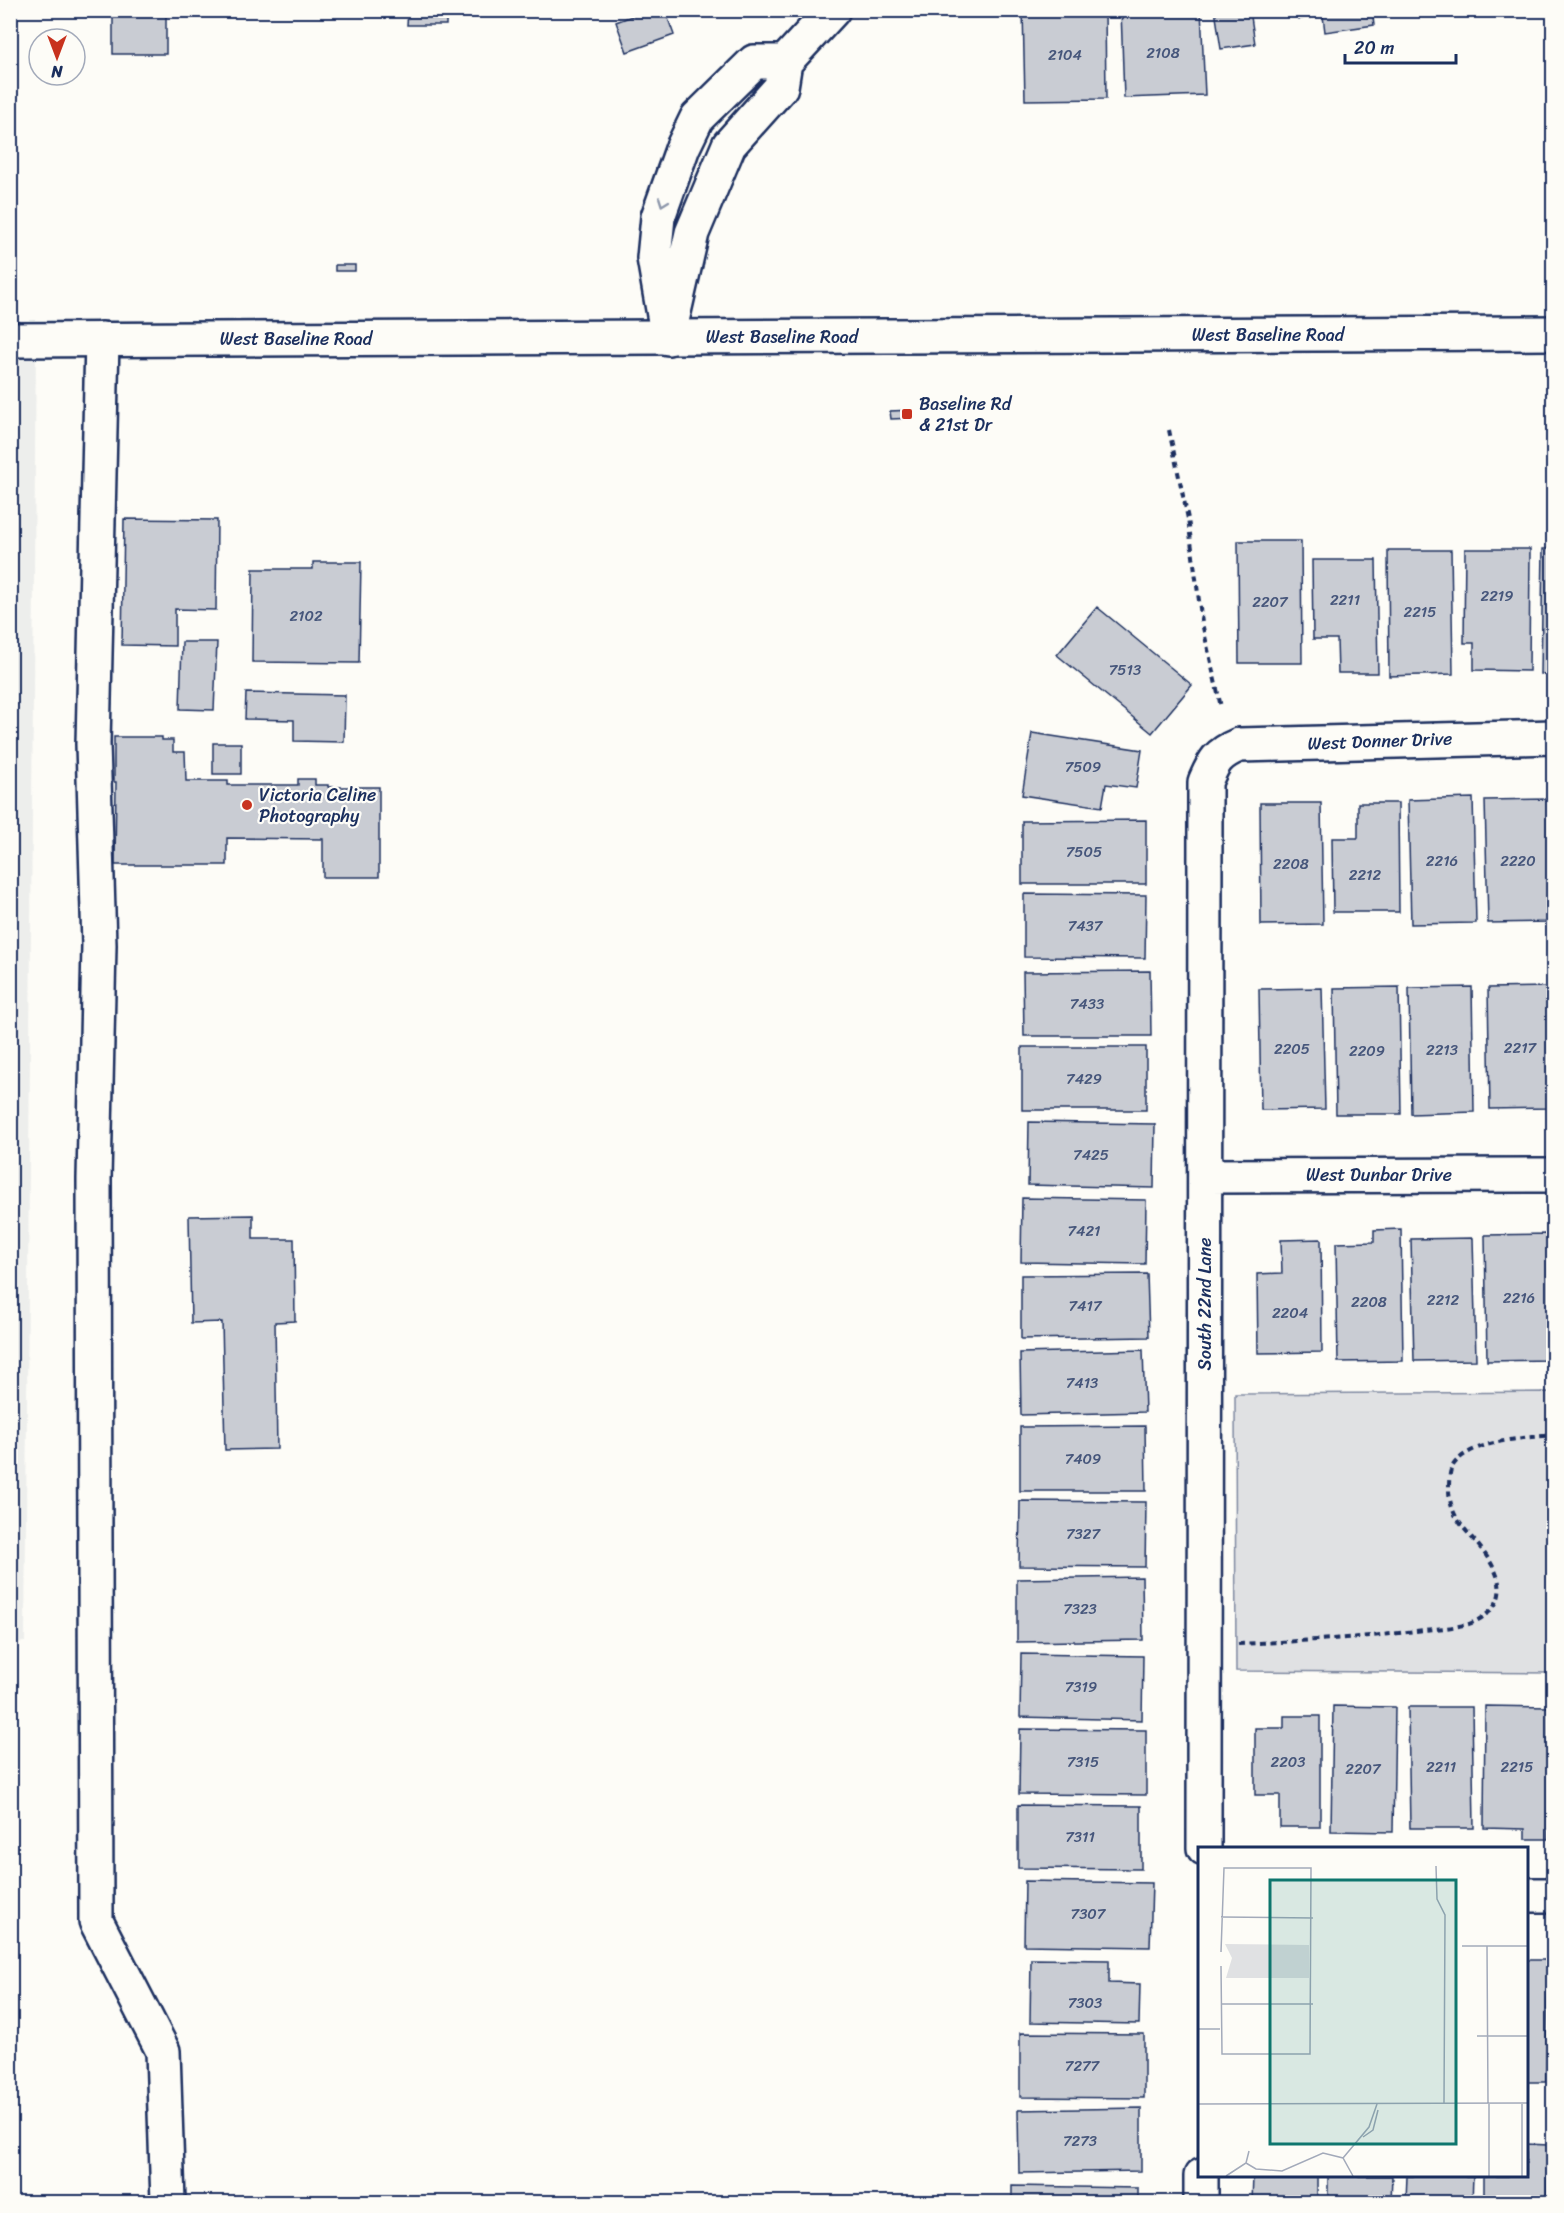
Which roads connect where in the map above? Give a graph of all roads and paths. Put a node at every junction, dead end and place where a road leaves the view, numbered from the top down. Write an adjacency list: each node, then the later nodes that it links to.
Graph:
1 (833, 10): 2 (street)
2 (785, 62): 3 (street); 4 (street)
3 (697, 118): 4 (street); 6 (street, one-way to 6)
4 (729, 145): 6 (street)
5 (1554, 333): 6 (street, West Baseline Road)
6 (668, 338): 7 (street, West Baseline Road)
7 (102, 339): 8 (street, West Baseline Road); 21 (street)
8 (10, 340)
9 (1168, 430): 10 (path)
10 (1221, 707)
11 (1554, 736): 12 (street, West Donner Drive)
12 (1213, 762): 14 (street, South 22nd Lane)
13 (1554, 1175): 14 (street, West Dunbar Drive)
14 (1205, 1176): 17 (street, South 22nd Lane)
15 (1554, 1435): 16 (path)
16 (1230, 1644)
17 (1204, 1847)
18 (1528, 1895): 19 (street)
19 (1554, 1895)
20 (1201, 2177): 22 (street)
21 (168, 2202)
22 (1201, 2202)

